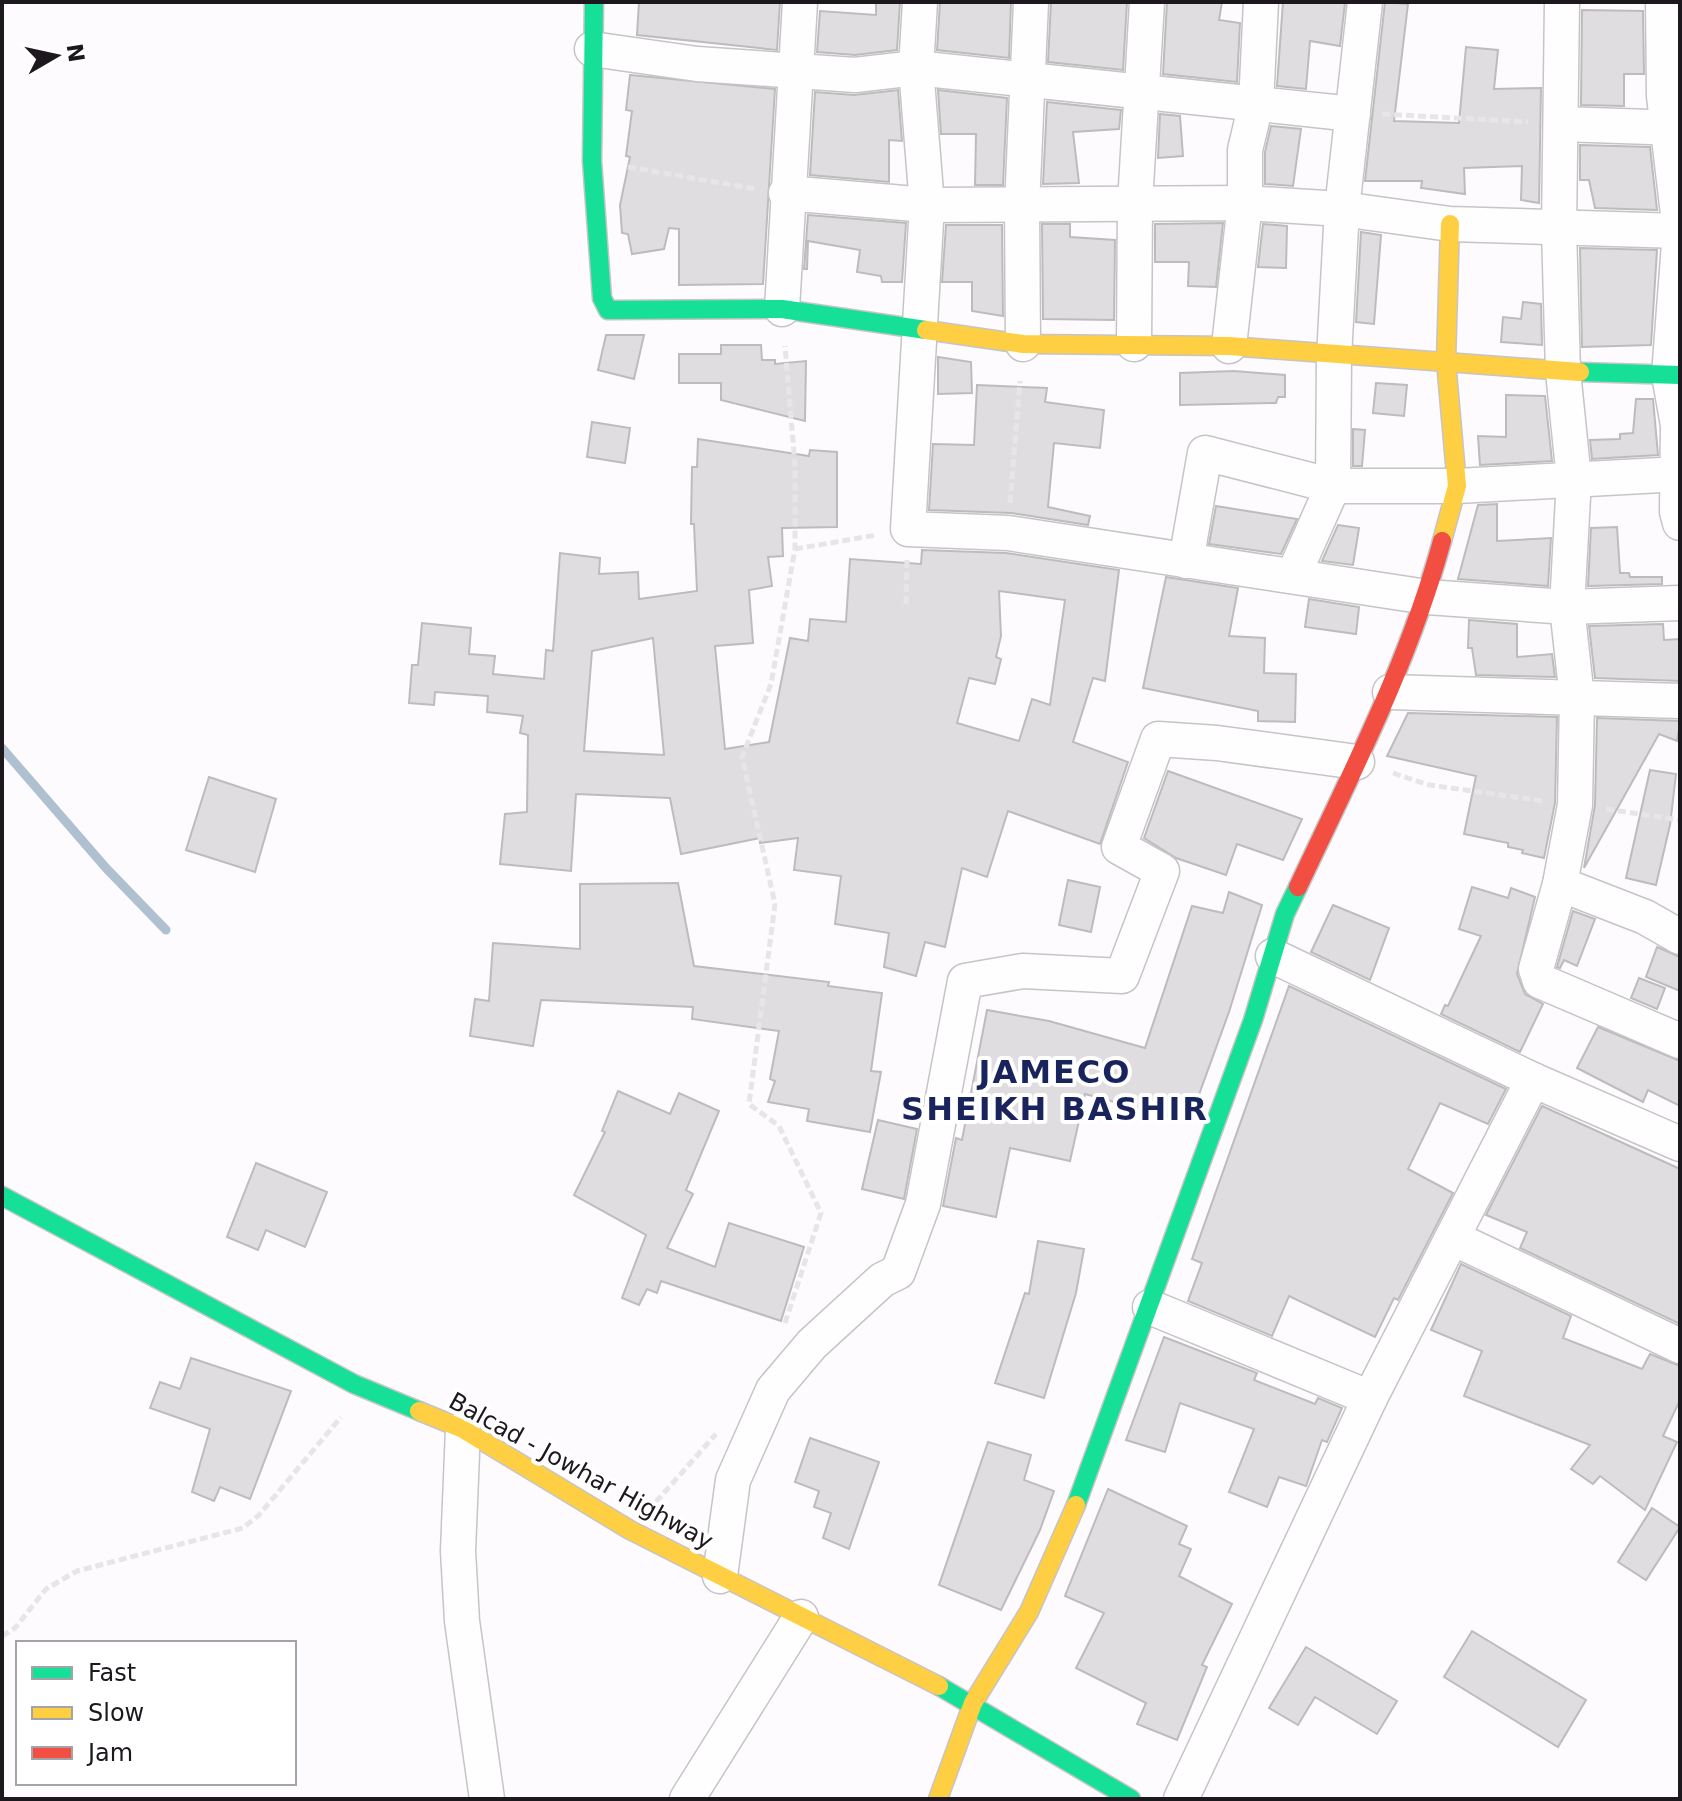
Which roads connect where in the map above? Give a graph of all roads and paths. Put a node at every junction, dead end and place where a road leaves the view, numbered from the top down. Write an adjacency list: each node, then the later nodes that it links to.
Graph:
1 (594, 2): 12 (street)
2 (800, 2): 14 (street)
3 (920, 2): 13 (street)
4 (1031, 2): 15 (street)
5 (1147, 2): 16 (street)
6 (1261, 2): 17 (street)
7 (1365, 2): 18 (street)
8 (1562, 2): 19 (street)
9 (1645, 2): 10 (street)
10 (1663, 2): 11 (street); 20 (street)
11 (1680, 3)
12 (592, 49): 14 (street); 21 (street)
13 (916, 68): 14 (street); 15 (street); 25 (street)
14 (798, 70): 22 (street)
15 (1027, 80): 16 (street); 26 (street)
16 (1141, 89): 17 (street); 23 (street)
17 (1256, 104): 18 (street); 24 (street)
18 (1353, 114): 19 (path); 27 (street)
19 (1561, 124): 20 (street); 29 (street)
20 (1674, 128): 30 (street)
21 (592, 161): 22 (path); 31 (street)
22 (786, 193): 25 (street); 31 (street)
23 (1135, 203): 24 (street); 26 (street); 34 (street)
24 (1245, 203): 27 (street); 35 (street)
25 (927, 205): 26 (street); 32 (street)
26 (1022, 206): 33 (street)
27 (1342, 209): 28 (street); 36 (street)
28 (1450, 224): 29 (street); 37 (street)
29 (1559, 229): 30 (street); 38 (street)
30 (1680, 231): 39 (street)
31 (782, 309): 32 (street); 47 (path)
32 (921, 330): 33 (street); 45 (street)
33 (1023, 344): 34 (street); 46 (path)
34 (1134, 344): 35 (street)
35 (1229, 346): 36 (street)
36 (1334, 357): 37 (street); 42 (street)
37 (1446, 361): 38 (street); 43 (street)
38 (1563, 372): 39 (street); 41 (street)
39 (1674, 375): 40 (street)
40 (1680, 474): 41 (street); 44 (street)
41 (1574, 479): 43 (street); 53 (street)
42 (1333, 486): 43 (street); 48 (street); 49 (street)
43 (1457, 486): 50 (street)
44 (1680, 523)
45 (908, 529): 46 (street); 47 (path); 52 (path)
46 (1008, 533): 48 (street)
47 (795, 549): 69 (path)
48 (1186, 561): 49 (street)
49 (1293, 576): 50 (street)
50 (1427, 597): 53 (street); 54 (street)
51 (1680, 603): 53 (street)
52 (906, 604)
53 (1567, 607): 55 (street)
54 (1390, 692): 55 (street); 57 (street)
55 (1577, 698): 56 (street); 58 (street)
56 (1680, 701)
57 (1357, 762): 58 (path); 62 (street); 74 (street)
58 (1575, 805): 59 (path); 60 (street)
59 (1680, 820)
60 (1560, 884): 61 (street); 63 (street)
61 (1680, 937)
62 (1273, 956): 64 (street); 68 (street)
63 (1680, 1041)
64 (1533, 1080): 65 (street); 67 (street)
65 (1678, 1138)
66 (2, 1196): 71 (street, Balcad - Jowhar Highway)
67 (1453, 1238): 70 (street); 72 (street)
68 (1150, 1307): 72 (street); 77 (street)
69 (782, 1331)
70 (1680, 1346)
71 (365, 1388): 73 (street, Balcad - Jowhar Highway); 76 (path)
72 (1370, 1398): 82 (street)
73 (463, 1429): 74 (street, Balcad - Jowhar Highway); 78 (street)
74 (720, 1576): 75 (street, Balcad - Jowhar Highway)
75 (801, 1617): 77 (street, Balcad - Jowhar Highway); 79 (street)
76 (2, 1636)
77 (973, 1703): 80 (street); 81 (street, Balcad - Jowhar Highway)
78 (487, 1799)
79 (687, 1799)
80 (938, 1799)
81 (1131, 1799)
82 (1181, 1799)

